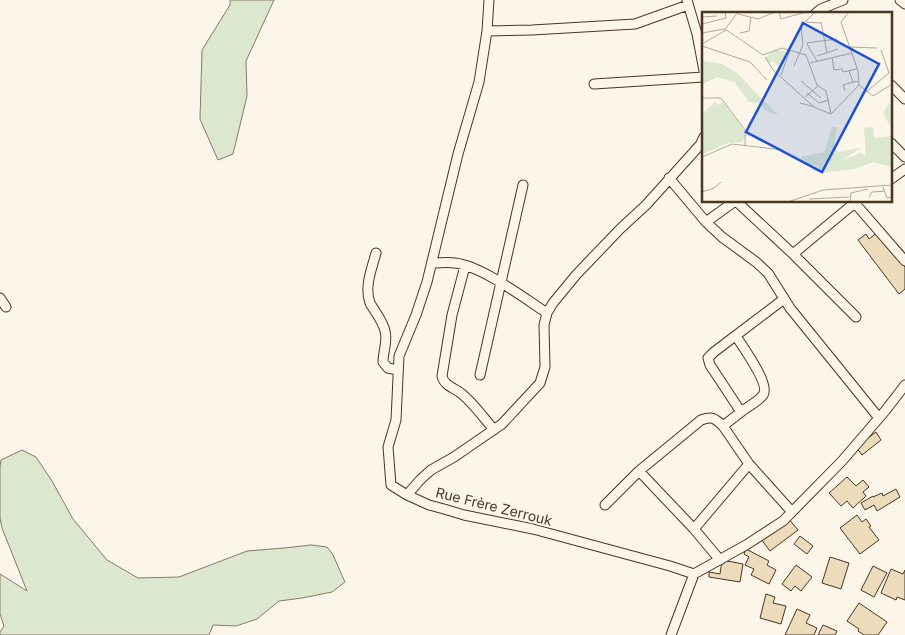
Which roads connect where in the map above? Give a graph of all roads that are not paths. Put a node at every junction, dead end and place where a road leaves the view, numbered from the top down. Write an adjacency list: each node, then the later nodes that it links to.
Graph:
1 (489, 0): 7 (street)
2 (843, 0): 6 (street)
3 (900, 0): 5 (street)
4 (688, 3): 7 (street); 8 (street)
5 (905, 4)
6 (817, 12)
7 (487, 31): 27 (street)
8 (702, 60)
9 (702, 78): 10 (street)
10 (594, 84)
11 (892, 87): 12 (street)
12 (905, 99)
13 (702, 141): 17 (street, Rue Frère Zerrouk)
14 (892, 144): 15 (street)
15 (905, 157)
16 (905, 169): 18 (street)
17 (669, 178): 23 (street); 33 (street, Rue Frère Zerrouk)
18 (892, 178)
19 (523, 185): 29 (street)
20 (734, 202): 23 (street)
21 (736, 202): 25 (street)
22 (855, 202): 25 (street); 26 (street)
23 (706, 222): 31 (street)
24 (376, 253): 36 (street)
25 (793, 254): 34 (street)
26 (905, 261)
27 (432, 263): 28 (street); 36 (street)
28 (465, 266): 29 (street); 42 (street)
29 (500, 283): 33 (street); 37 (street)
30 (0, 298): 32 (street)
31 (784, 299): 35 (street); 40 (street)
32 (6, 307)
33 (547, 313): 42 (street, Rue Frère Zerrouk)
34 (856, 318)
35 (736, 336): 39 (street); 39 (street)
36 (398, 370): 45 (street)
37 (480, 375)
38 (905, 385): 40 (street)
39 (741, 412): 41 (street)
40 (879, 418): 47 (street)
41 (723, 426): 43 (street); 44 (street)
42 (494, 430): 45 (street, Rue Frère Zerrouk)
43 (749, 464): 47 (street); 48 (street)
44 (638, 471): 46 (street); 48 (street)
45 (407, 495): 50 (street, Rue Frère Zerrouk)
46 (605, 505)
47 (792, 512): 49 (street)
48 (694, 529): 49 (street)
49 (720, 560): 50 (street)
50 (694, 574): 51 (street)
51 (671, 635)

